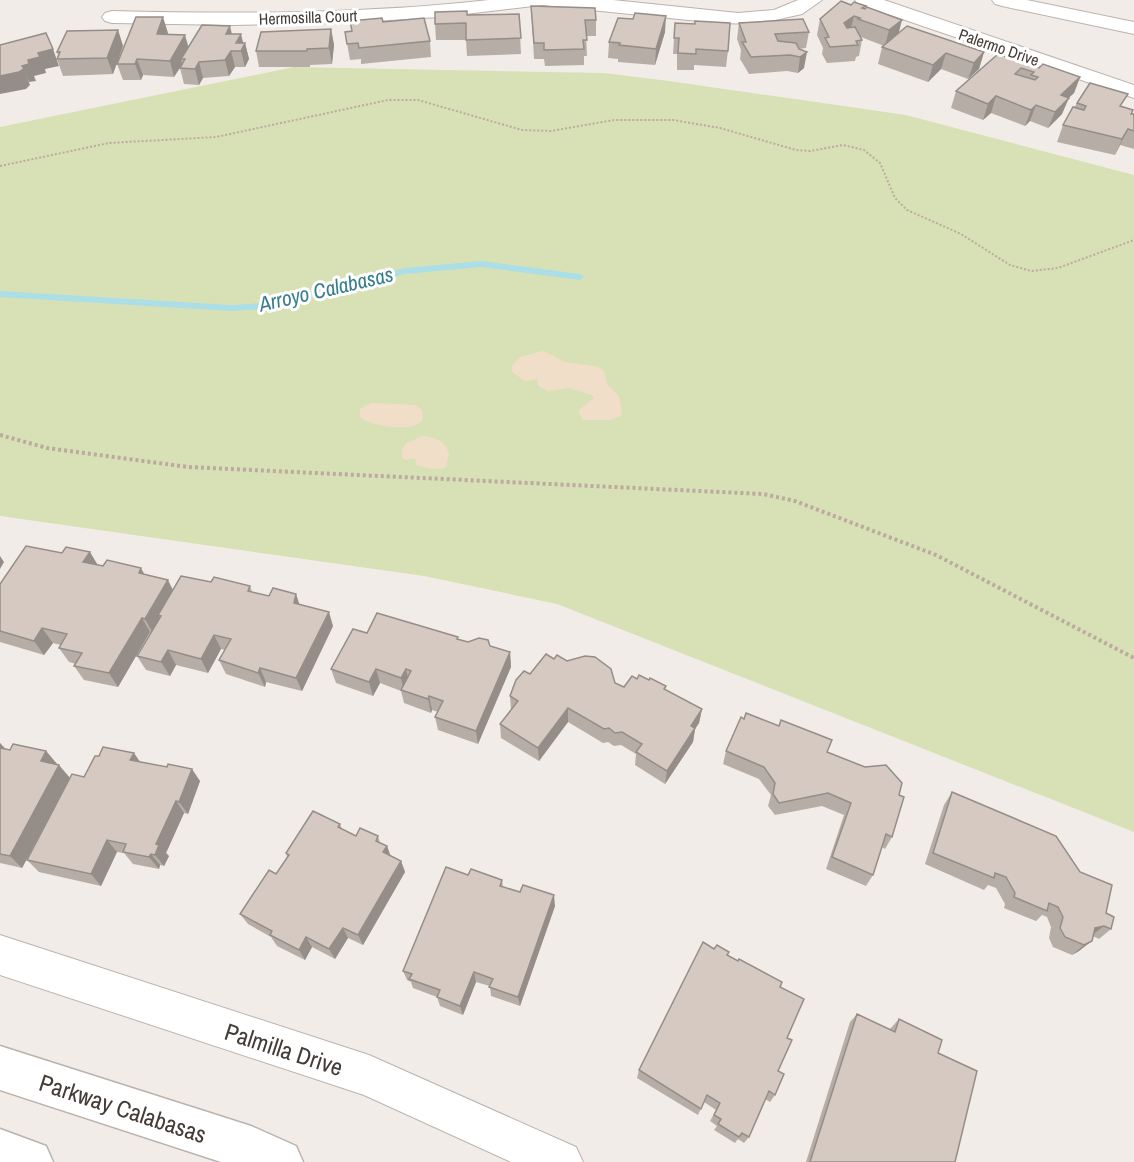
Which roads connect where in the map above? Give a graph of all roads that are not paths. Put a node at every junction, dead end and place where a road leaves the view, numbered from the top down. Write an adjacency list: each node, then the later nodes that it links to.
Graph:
1 (538, 0): 6 (street, Hermosilla Court)
2 (545, 0): 3 (street)
3 (812, 0)
4 (865, 0): 8 (street, Palermo Drive)
5 (1002, 0): 7 (street)
6 (112, 17)
7 (1134, 28)
8 (1134, 92)
9 (0, 955): 14 (street, Palmilla Drive)
10 (0, 1068): 13 (street, Parkway Calabasas)
11 (0, 1152): 12 (street)
12 (30, 1162)
13 (280, 1162)
14 (561, 1162)

